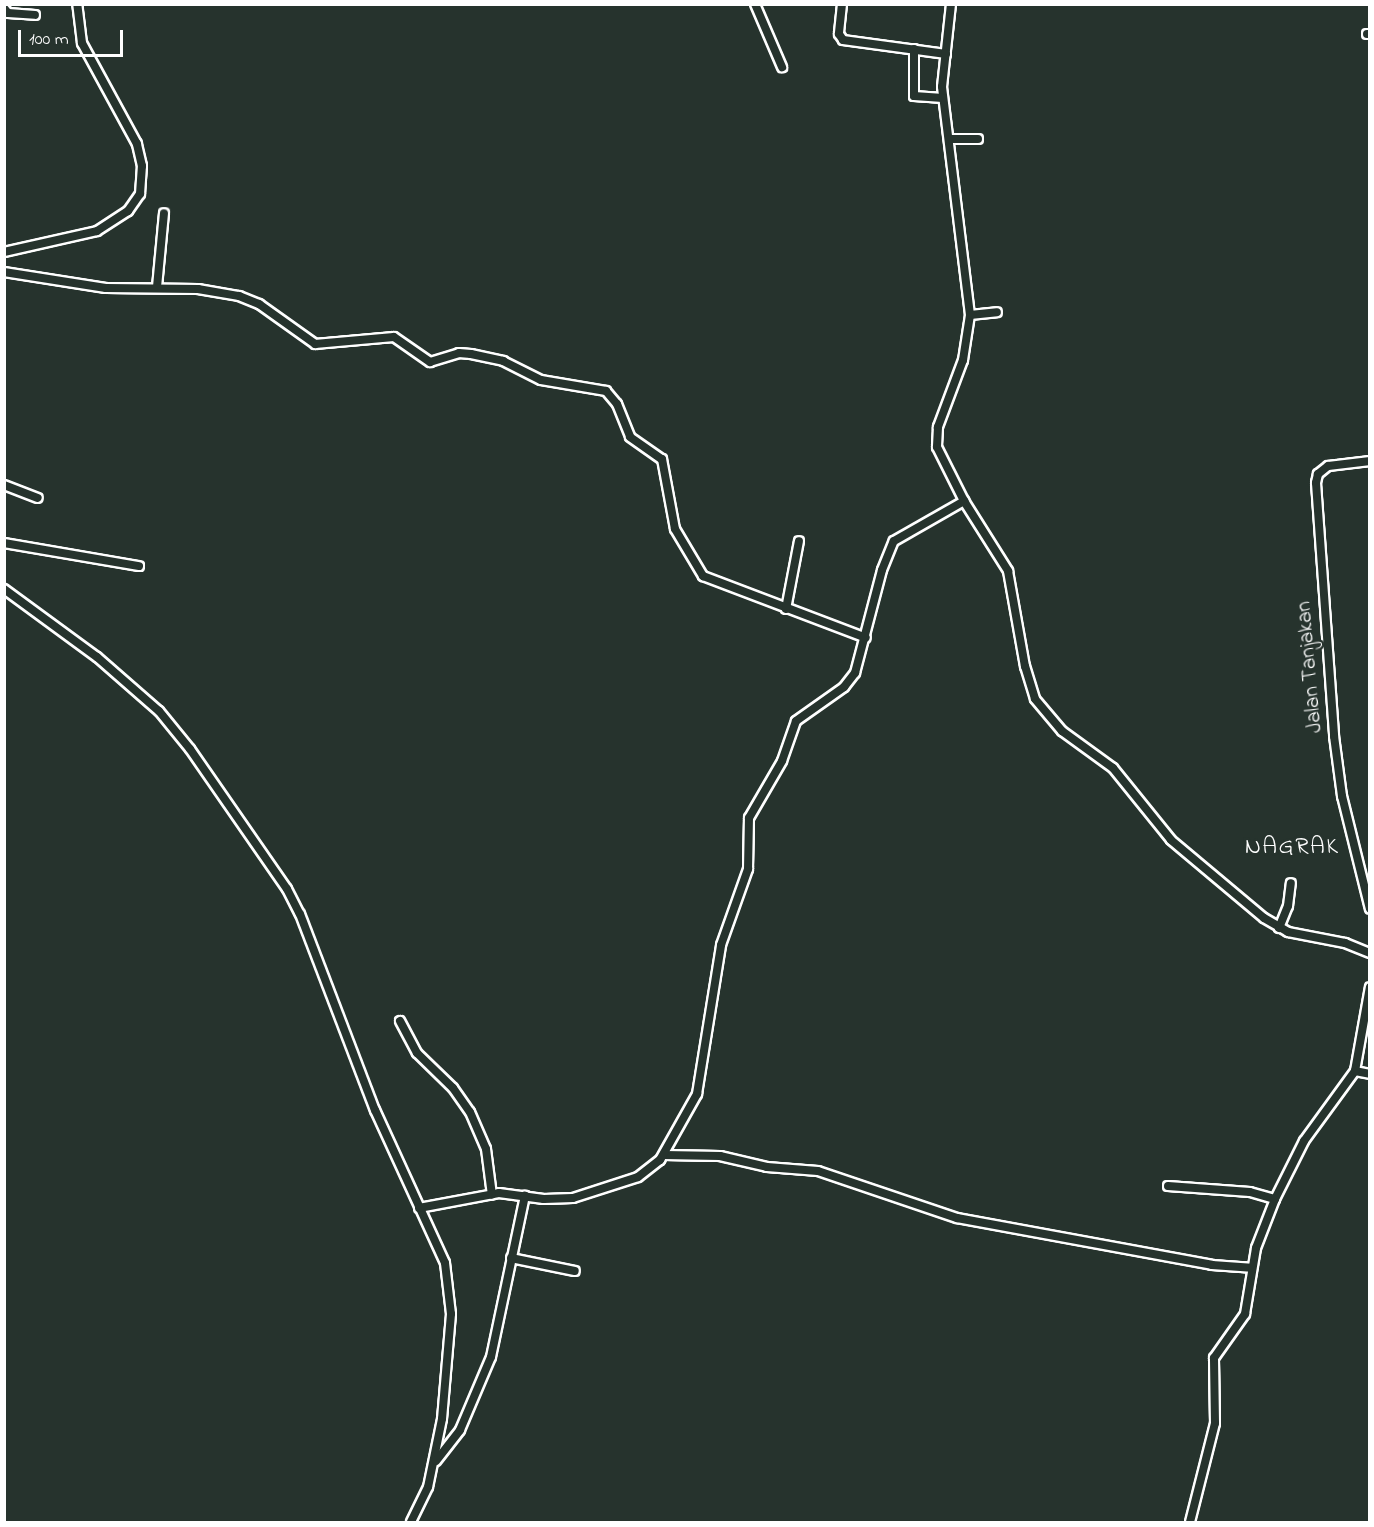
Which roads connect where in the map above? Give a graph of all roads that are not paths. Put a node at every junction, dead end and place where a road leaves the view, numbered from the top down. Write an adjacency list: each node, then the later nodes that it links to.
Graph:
1 (76, 4): 14 (street)
2 (755, 4): 9 (street)
3 (842, 4): 7 (street)
4 (951, 4): 8 (street)
5 (4, 8): 6 (street)
6 (34, 15)
7 (914, 49): 8 (street); 10 (street)
8 (946, 54): 10 (street)
9 (782, 67)
10 (943, 98): 11 (street)
11 (949, 139): 12 (street); 18 (street)
12 (978, 139)
13 (164, 213): 16 (street)
14 (4, 252)
15 (4, 272): 16 (street)
16 (157, 287): 27 (street)
17 (997, 312): 18 (street)
18 (970, 315): 22 (street)
19 (1370, 461): 30 (street, Jalan Tanjakan)
20 (4, 485): 21 (street)
21 (38, 498)
22 (964, 501): 28 (street); 31 (street)
23 (799, 542): 27 (street)
24 (4, 543): 25 (street)
25 (139, 566)
26 (4, 590): 42 (street)
27 (786, 609): 28 (street)
28 (866, 638): 37 (street)
29 (1291, 883): 31 (street)
30 (1370, 909)
31 (1279, 928): 32 (street)
32 (1369, 953)
33 (1370, 987): 35 (street)
34 (400, 1021): 39 (street)
35 (1355, 1071): 36 (street); 41 (street)
36 (1370, 1074)
37 (664, 1155): 40 (street); 44 (street)
38 (1168, 1186): 41 (street)
39 (492, 1195): 40 (street); 42 (street)
40 (525, 1196): 43 (street)
41 (1275, 1199): 44 (street)
42 (419, 1208): 46 (street)
43 (511, 1258): 45 (street); 46 (street)
44 (1251, 1268): 48 (street)
45 (575, 1271)
46 (435, 1463): 47 (street)
47 (411, 1522)
48 (1190, 1522)

